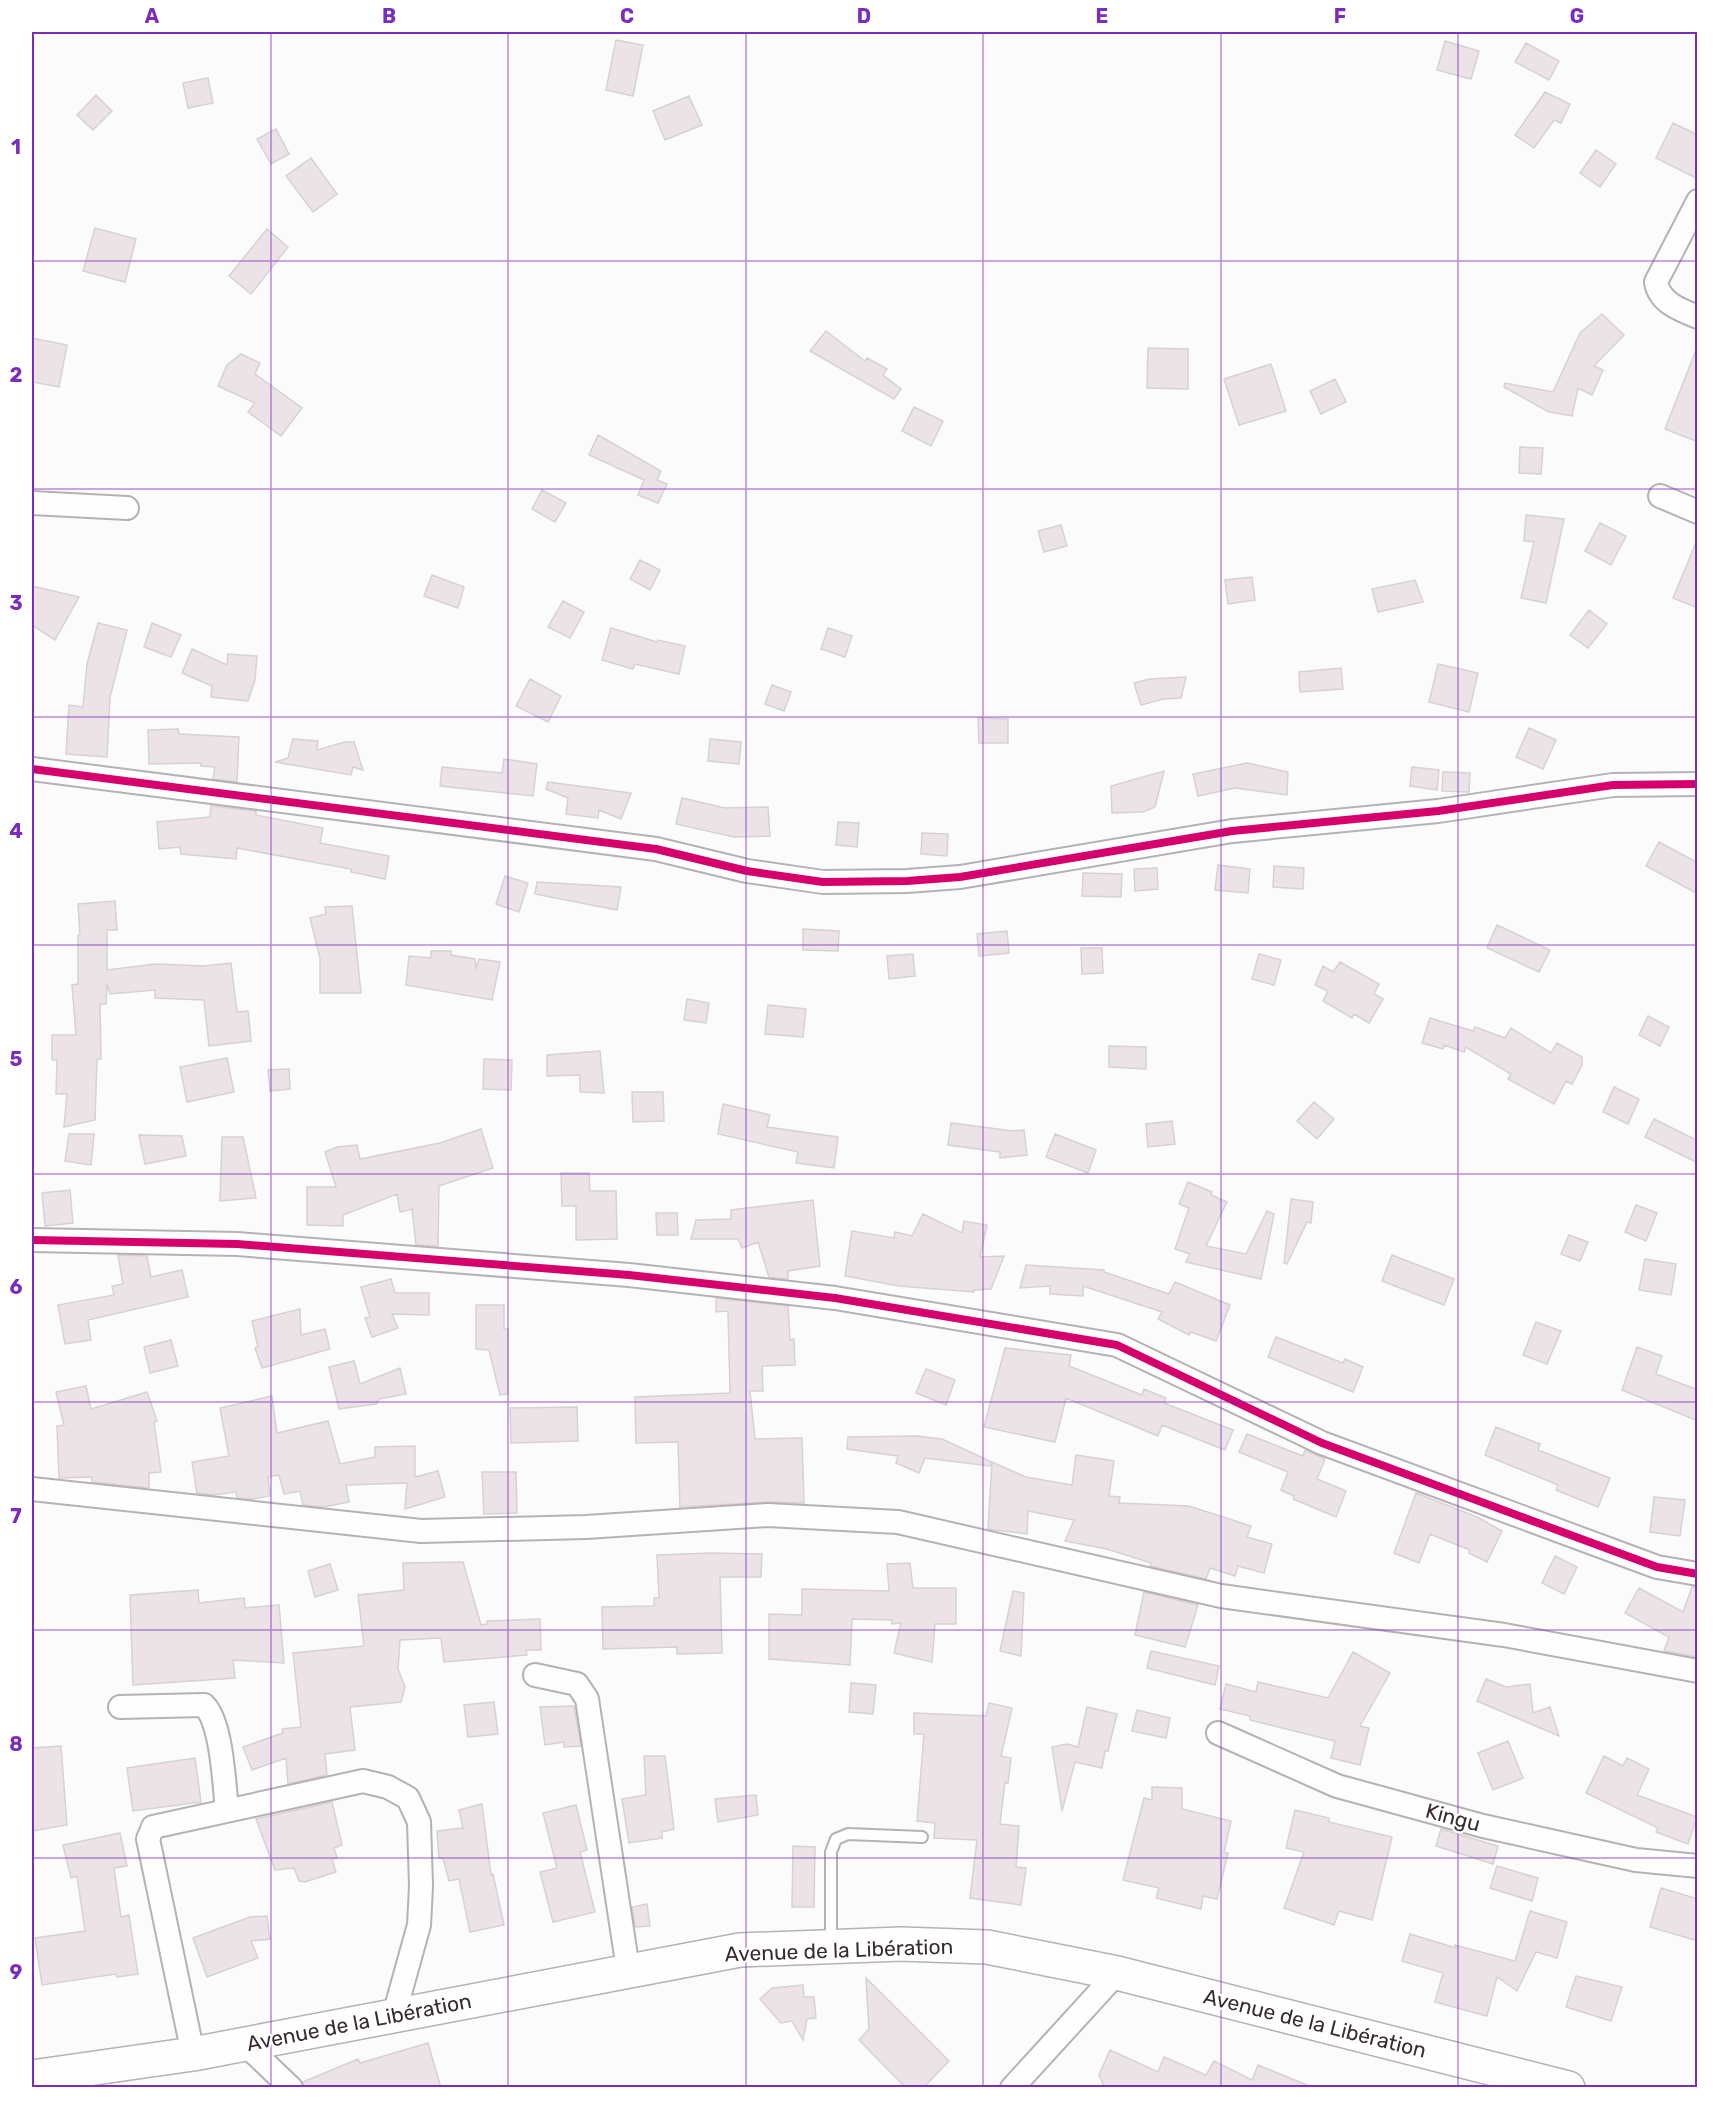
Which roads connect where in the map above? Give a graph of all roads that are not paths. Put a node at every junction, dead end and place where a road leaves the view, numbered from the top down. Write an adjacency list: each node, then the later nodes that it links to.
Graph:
1 (1698, 201): 2 (street)
2 (1698, 317)
3 (1660, 496): 6 (street)
4 (32, 503): 5 (street)
5 (127, 508)
6 (1698, 512)
7 (32, 769): 8 (street)
8 (1698, 784)
9 (32, 1240): 11 (street)
10 (32, 1489): 12 (street)
11 (1698, 1574)
12 (1698, 1671)
13 (535, 1675): 20 (street)
14 (120, 1707): 16 (street)
15 (1218, 1733): 18 (street, Kingu)
16 (228, 1810): 22 (street); 24 (street)
17 (922, 1837): 19 (lane)
18 (1698, 1866)
19 (831, 1946): 20 (highway, Avenue de la Libération); 21 (highway, Avenue de la Libération)
20 (628, 1970): 22 (highway, Avenue de la Libération)
21 (1117, 1973): 26 (highway, Avenue de la Libération); 28 (street)
22 (394, 2015): 23 (highway, Avenue de la Libération)
23 (245, 2044): 24 (highway, Avenue de la Libération); 27 (street)
24 (193, 2054): 25 (highway, Avenue de la Libération)
25 (32, 2077)
26 (1517, 2081): 29 (highway, Avenue de la Libération)
27 (291, 2088)
28 (1012, 2088)
29 (1568, 2088)

